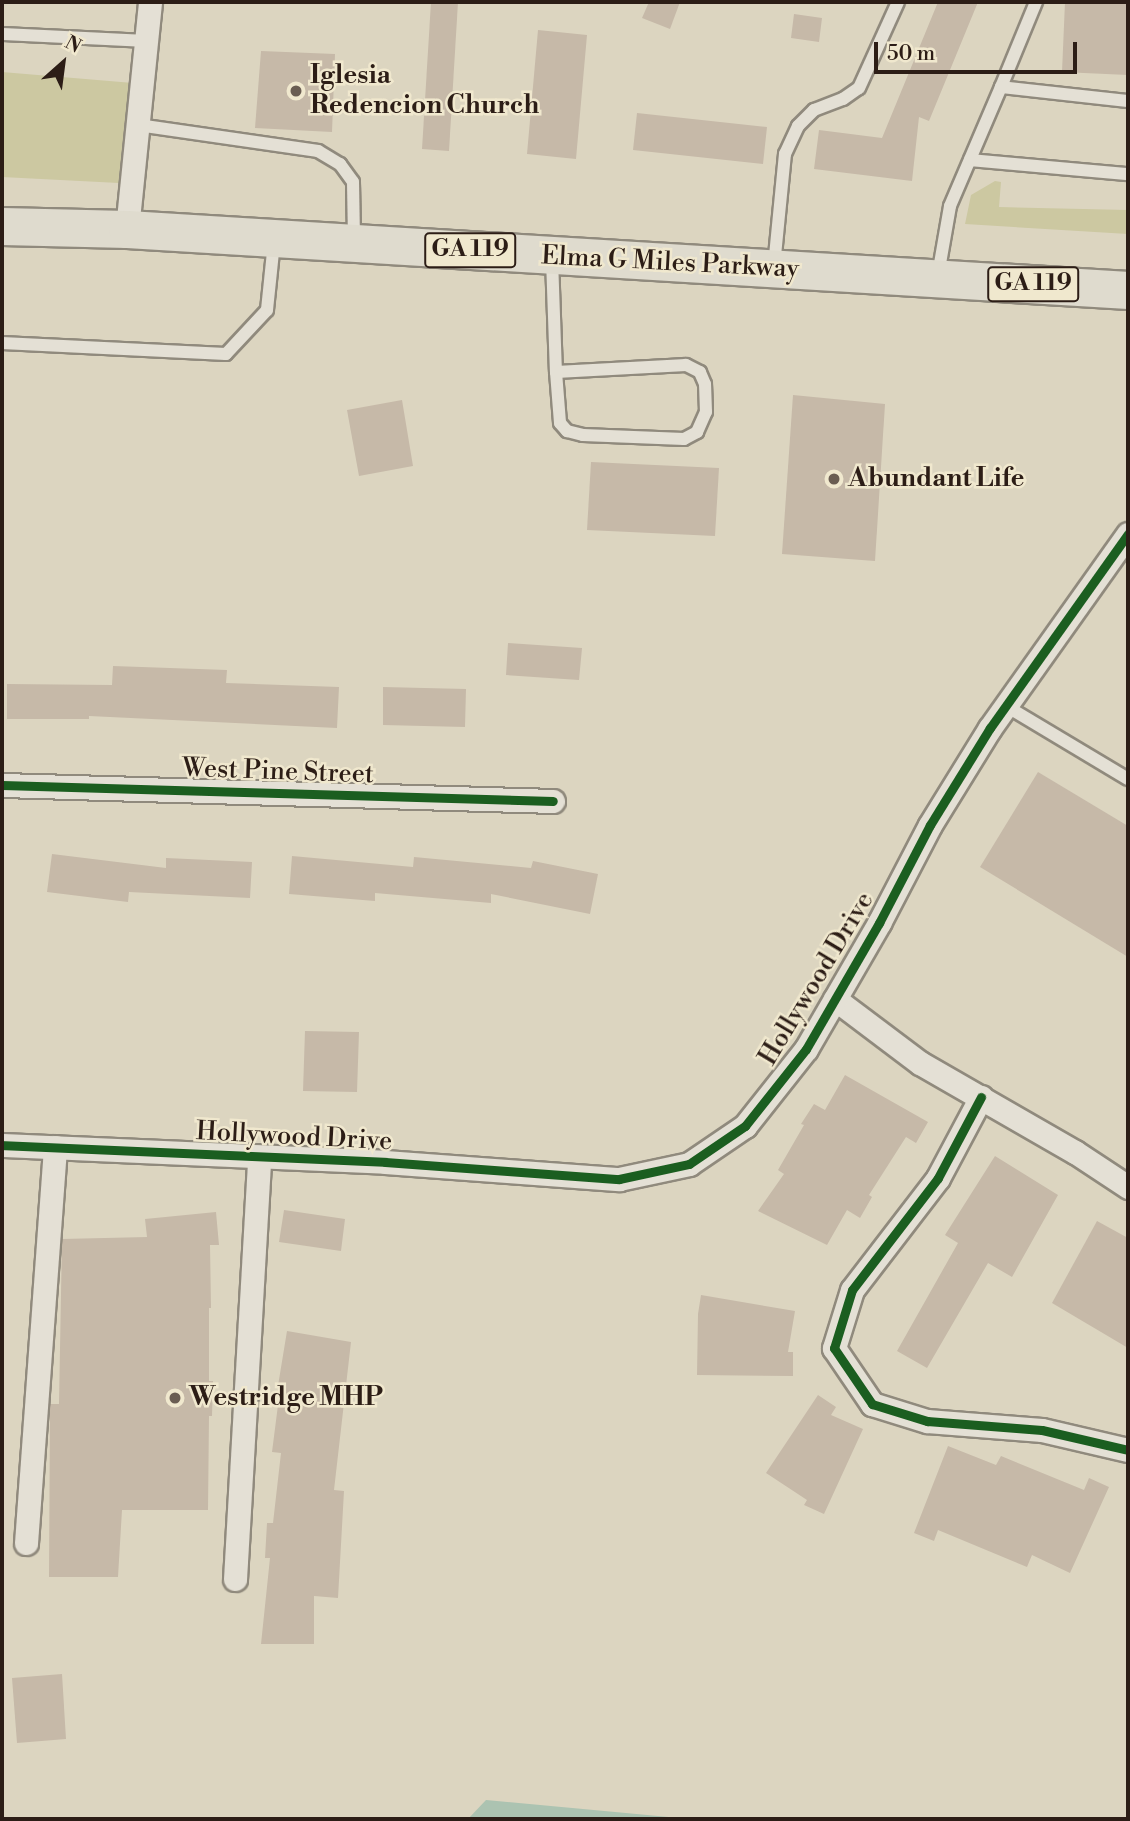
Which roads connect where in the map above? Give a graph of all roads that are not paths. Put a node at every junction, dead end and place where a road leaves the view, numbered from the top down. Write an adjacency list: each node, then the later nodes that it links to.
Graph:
1 (150, 2): 5 (street)
2 (898, 2): 16 (lane)
3 (1036, 2): 6 (lane)
4 (2, 34): 5 (lane)
5 (146, 41): 8 (street)
6 (1002, 87): 7 (lane); 9 (lane)
7 (1128, 101)
8 (138, 125): 12 (street); 14 (lane)
9 (970, 160): 10 (lane); 17 (lane)
10 (1128, 174)
11 (2, 226): 12 (main road, Elma G Miles Parkway / GA 119)
12 (127, 229): 13 (main road, Elma G Miles Parkway / GA 119)
13 (274, 238): 14 (main road, Elma G Miles Parkway / GA 119); 19 (lane)
14 (354, 243): 15 (main road, Elma G Miles Parkway / GA 119)
15 (551, 256): 16 (main road, Elma G Miles Parkway / GA 119); 20 (lane)
16 (774, 269): 17 (main road, Elma G Miles Parkway / GA 119)
17 (937, 279): 18 (main road, Elma G Miles Parkway / GA 119)
18 (1128, 290)
19 (2, 343)
20 (556, 372): 20 (lane)
21 (1128, 534): 22 (street, Hollywood Drive)
22 (1006, 706): 23 (lane); 26 (street, Hollywood Drive)
23 (1128, 779)
24 (2, 785): 25 (street, West Pine Street)
25 (553, 801)
26 (835, 999): 27 (street, Hollywood Drive); 30 (street, Hollywood Drive)
27 (981, 1097): 31 (street, Hollywood Drive); 32 (street)
28 (2, 1145): 29 (street, Hollywood Drive)
29 (55, 1147): 30 (street, Hollywood Drive); 33 (street)
30 (259, 1157): 34 (street, Hollywood Drive)
31 (1128, 1188)
32 (1128, 1450)
33 (26, 1543)
34 (235, 1579)

